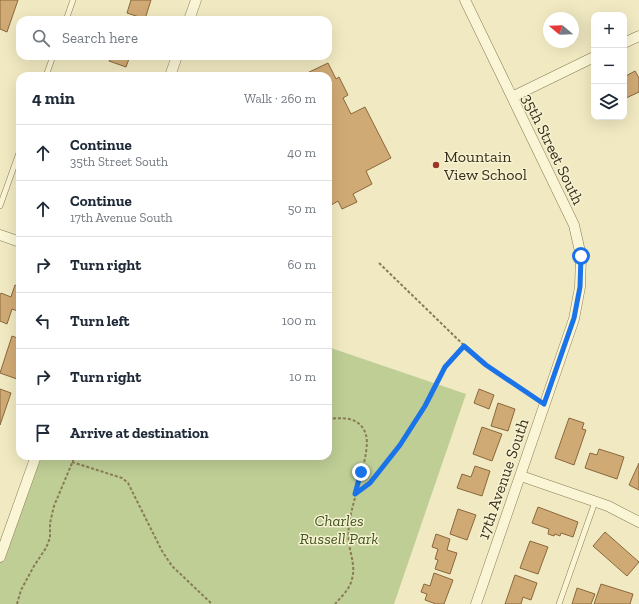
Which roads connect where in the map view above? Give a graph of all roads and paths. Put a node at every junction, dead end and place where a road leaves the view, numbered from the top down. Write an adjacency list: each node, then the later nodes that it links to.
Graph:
1 (73, 0): 4 (lane)
2 (196, 0): 5 (street)
3 (465, 0): 13 (street, 35th Street South)
4 (67, 16)
5 (190, 16)
6 (639, 36): 7 (street)
7 (627, 42)
8 (591, 58): 13 (street)
9 (52, 60): 11 (lane)
10 (176, 60): 12 (street)
11 (47, 72)
12 (171, 72)
13 (512, 97): 19 (street, 35th Street South)
14 (16, 161): 15 (lane)
15 (0, 206)
16 (0, 235): 17 (street)
17 (16, 241)
18 (379, 263): 20 (path)
19 (574, 318): 21 (street, 17th Avenue South)
20 (464, 346): 21 (path); 26 (path)
21 (544, 404): 25 (street, 17th Avenue South)
22 (332, 418): 26 (path)
23 (35, 460): 29 (street)
24 (72, 462): 30 (path); 31 (path)
25 (520, 476): 27 (street); 33 (street, 17th Avenue South)
26 (355, 494): 32 (path)
27 (595, 502): 28 (street); 34 (lane)
28 (639, 522)
29 (0, 556)
30 (17, 604)
31 (212, 604)
32 (335, 604)
33 (476, 604)
34 (559, 604)

